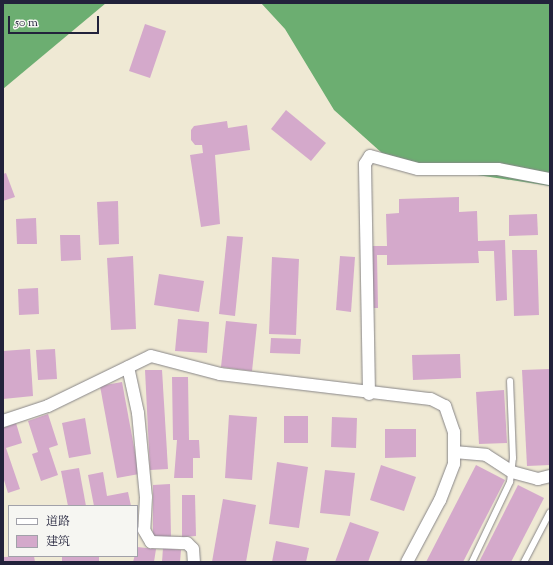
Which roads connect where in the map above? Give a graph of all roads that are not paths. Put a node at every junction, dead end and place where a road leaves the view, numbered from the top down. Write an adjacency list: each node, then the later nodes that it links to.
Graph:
1 (550, 180): 4 (street)
2 (128, 367): 4 (street); 5 (street); 10 (street)
3 (510, 381): 7 (lane)
4 (369, 394): 6 (street)
5 (3, 421)
6 (454, 452): 7 (street); 11 (street)
7 (512, 472): 8 (street); 12 (lane)
8 (550, 476)
9 (550, 512): 13 (lane)
10 (194, 562)
11 (407, 562)
12 (472, 562)
13 (524, 562)

